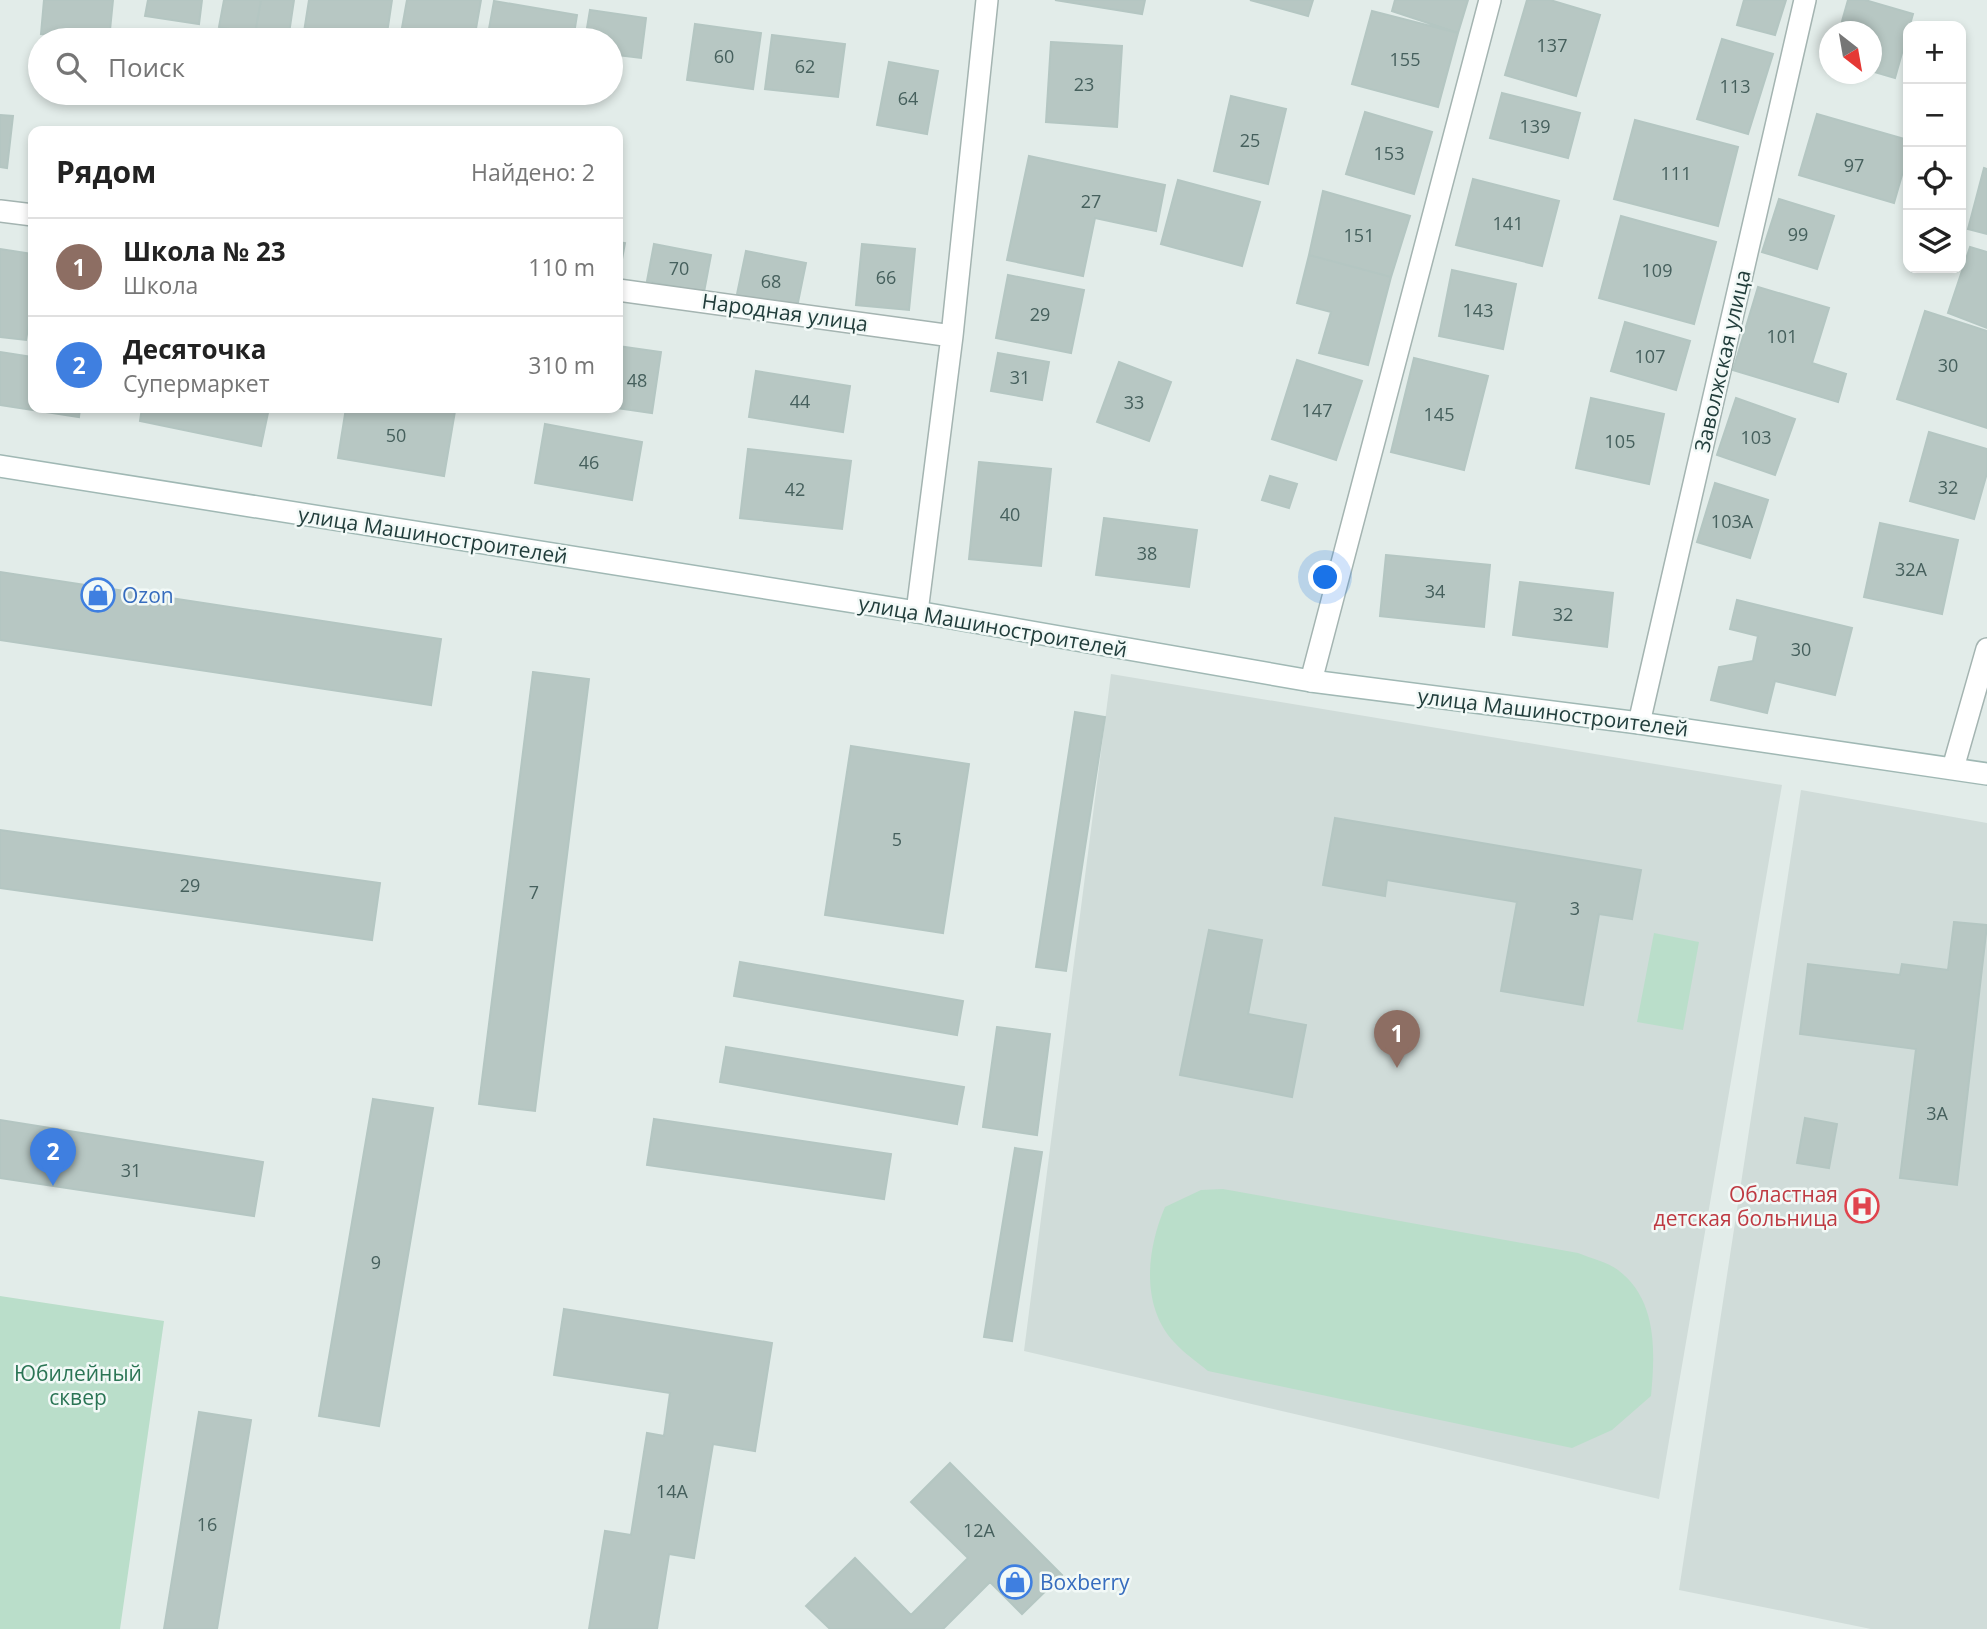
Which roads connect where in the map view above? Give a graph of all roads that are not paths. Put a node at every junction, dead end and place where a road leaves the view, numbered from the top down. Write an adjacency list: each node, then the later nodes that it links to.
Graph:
1 (1490, 0): 11 (street)
2 (1805, 0): 12 (street, Заволжская улица)
3 (980, 1): 7 (street)
4 (0, 211): 5 (street)
5 (28, 214)
6 (623, 291): 7 (street, Народная улица)
7 (952, 335): 9 (street)
8 (0, 466): 9 (street, улица Машиностроителей)
9 (917, 612): 11 (street, улица Машиностроителей)
10 (1987, 649): 13 (street)
11 (1311, 681): 12 (street, улица Машиностроителей)
12 (1639, 723): 13 (street, улица Машиностроителей)
13 (1953, 768): 14 (street, улица Машиностроителей)
14 (1987, 774)

